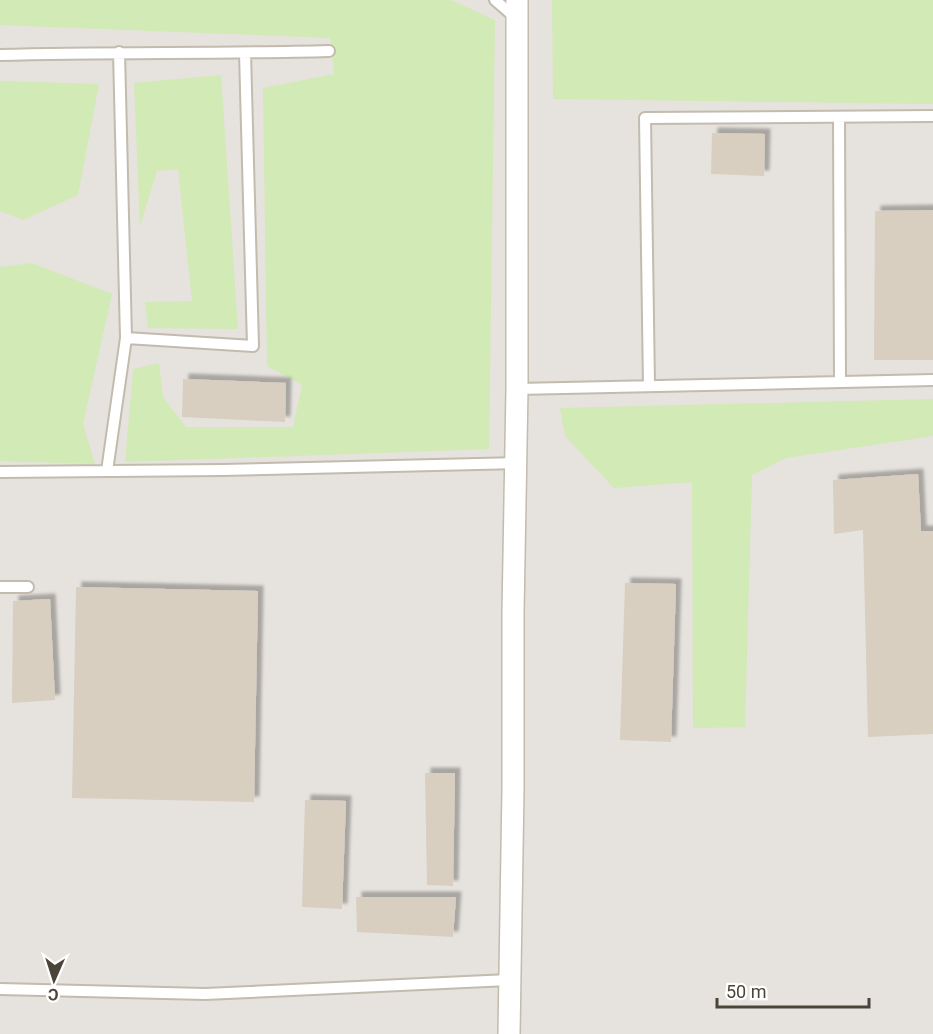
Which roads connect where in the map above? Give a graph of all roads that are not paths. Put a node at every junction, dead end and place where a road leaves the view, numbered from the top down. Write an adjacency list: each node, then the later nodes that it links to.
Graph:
1 (495, 0): 2 (lane)
2 (517, 10): 13 (street)
3 (330, 51): 5 (lane)
4 (119, 52): 5 (lane); 6 (lane); 9 (lane)
5 (245, 53): 9 (lane)
6 (0, 55)
7 (933, 116): 8 (lane)
8 (839, 117): 11 (lane); 12 (lane)
9 (126, 338): 15 (lane)
10 (933, 380): 11 (lane)
11 (840, 382): 12 (lane)
12 (649, 385): 13 (lane)
13 (517, 389): 14 (street)
14 (516, 462): 15 (lane); 19 (street)
15 (107, 471): 16 (lane)
16 (0, 472)
17 (0, 587): 18 (lane)
18 (28, 587)
19 (509, 980): 20 (lane); 21 (street)
20 (0, 990)
21 (509, 1034)

